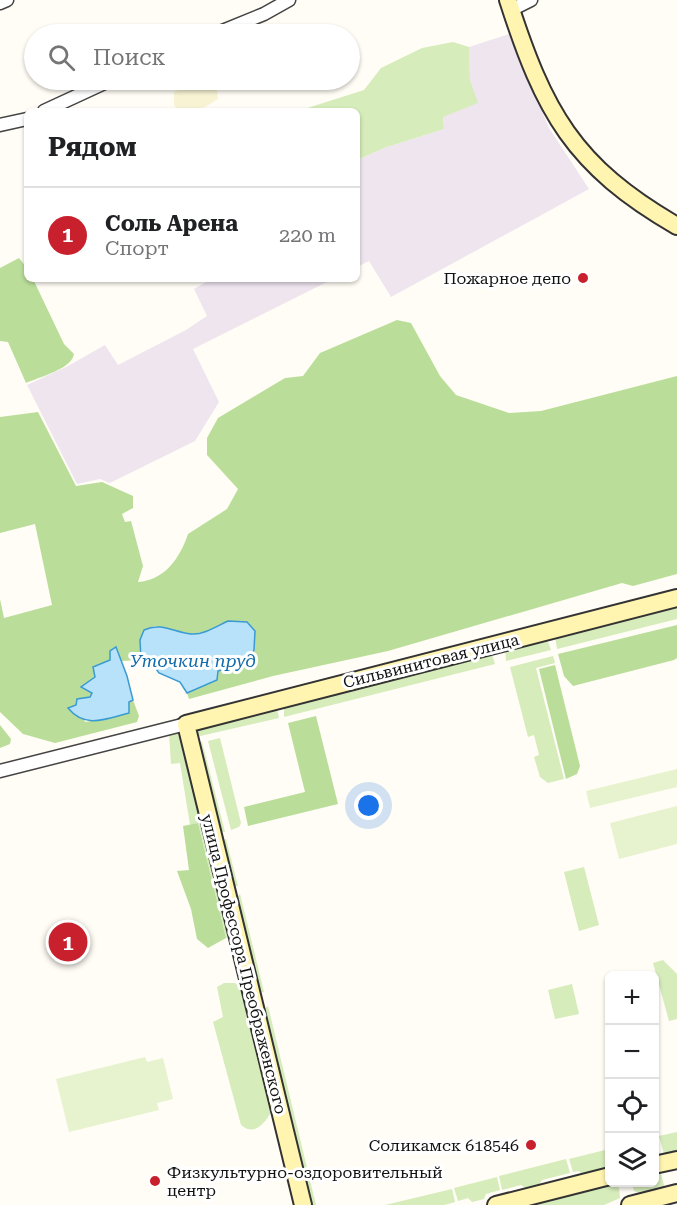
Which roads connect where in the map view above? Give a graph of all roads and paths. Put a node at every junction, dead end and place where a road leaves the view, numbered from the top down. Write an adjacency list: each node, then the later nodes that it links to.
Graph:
1 (7, 0): 4 (street)
2 (289, 0): 6 (street)
3 (531, 0): 5 (street)
4 (0, 3)
5 (510, 5): 11 (street)
6 (236, 24)
7 (89, 90): 8 (street)
8 (50, 108)
9 (24, 120): 10 (street)
10 (0, 125)
11 (677, 226)
12 (677, 598): 13 (street, Сильвинитовая улица)
13 (186, 724): 14 (street); 19 (street, улица Профессора Преображенского)
14 (0, 771)
15 (677, 1160): 16 (street)
16 (659, 1164)
17 (605, 1177): 20 (street)
18 (677, 1193): 21 (street)
19 (303, 1205)
20 (496, 1205)
21 (630, 1205)

